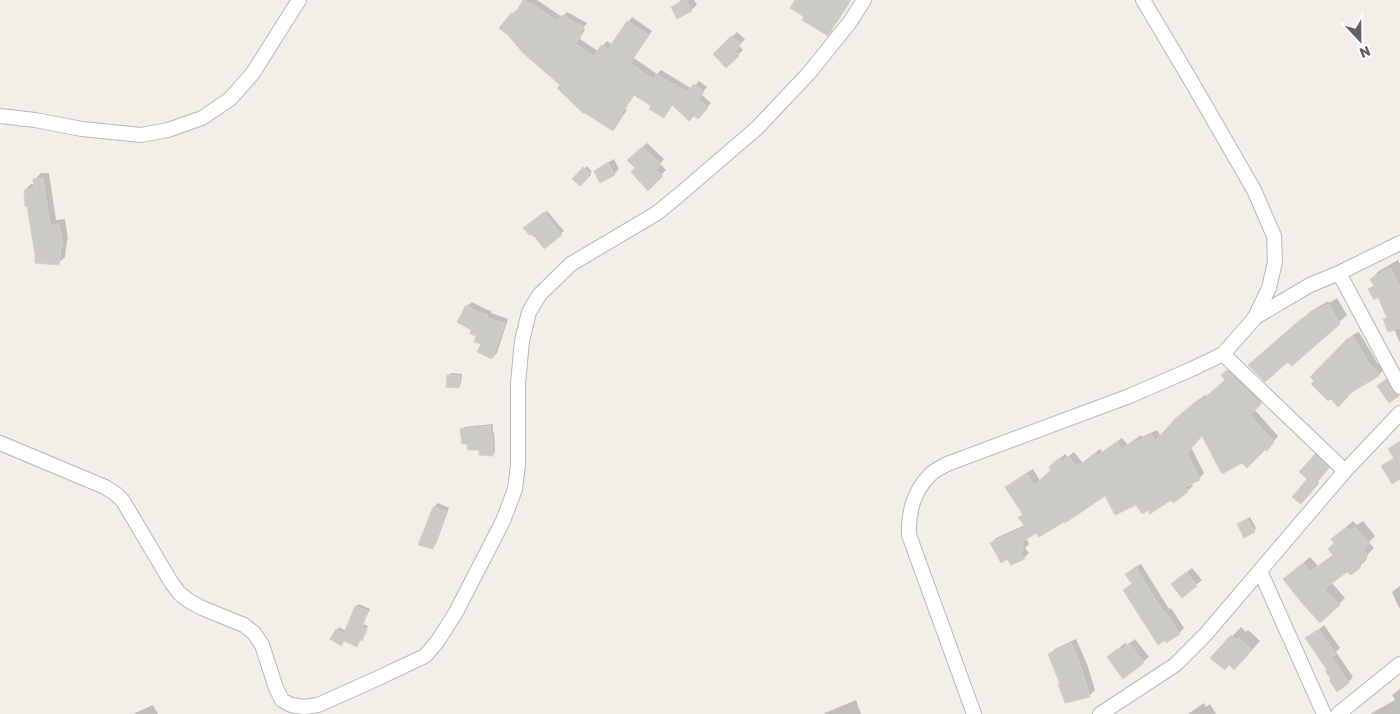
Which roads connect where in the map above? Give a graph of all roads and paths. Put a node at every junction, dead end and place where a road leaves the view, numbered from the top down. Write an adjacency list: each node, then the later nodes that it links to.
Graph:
1 (299, 0): 4 (street)
2 (864, 0): 11 (street)
3 (1143, 0): 7 (street)
4 (0, 116)
5 (1400, 243): 6 (street)
6 (1339, 273): 7 (street); 9 (street)
7 (1254, 319): 8 (street)
8 (1223, 354): 12 (street); 15 (street)
9 (1400, 387)
10 (1400, 413): 12 (street)
11 (0, 444)
12 (1345, 471): 13 (street)
13 (1260, 571): 16 (street); 17 (street)
14 (1400, 664): 18 (street)
15 (974, 714)
16 (1100, 714)
17 (1324, 714)
18 (1338, 714)

